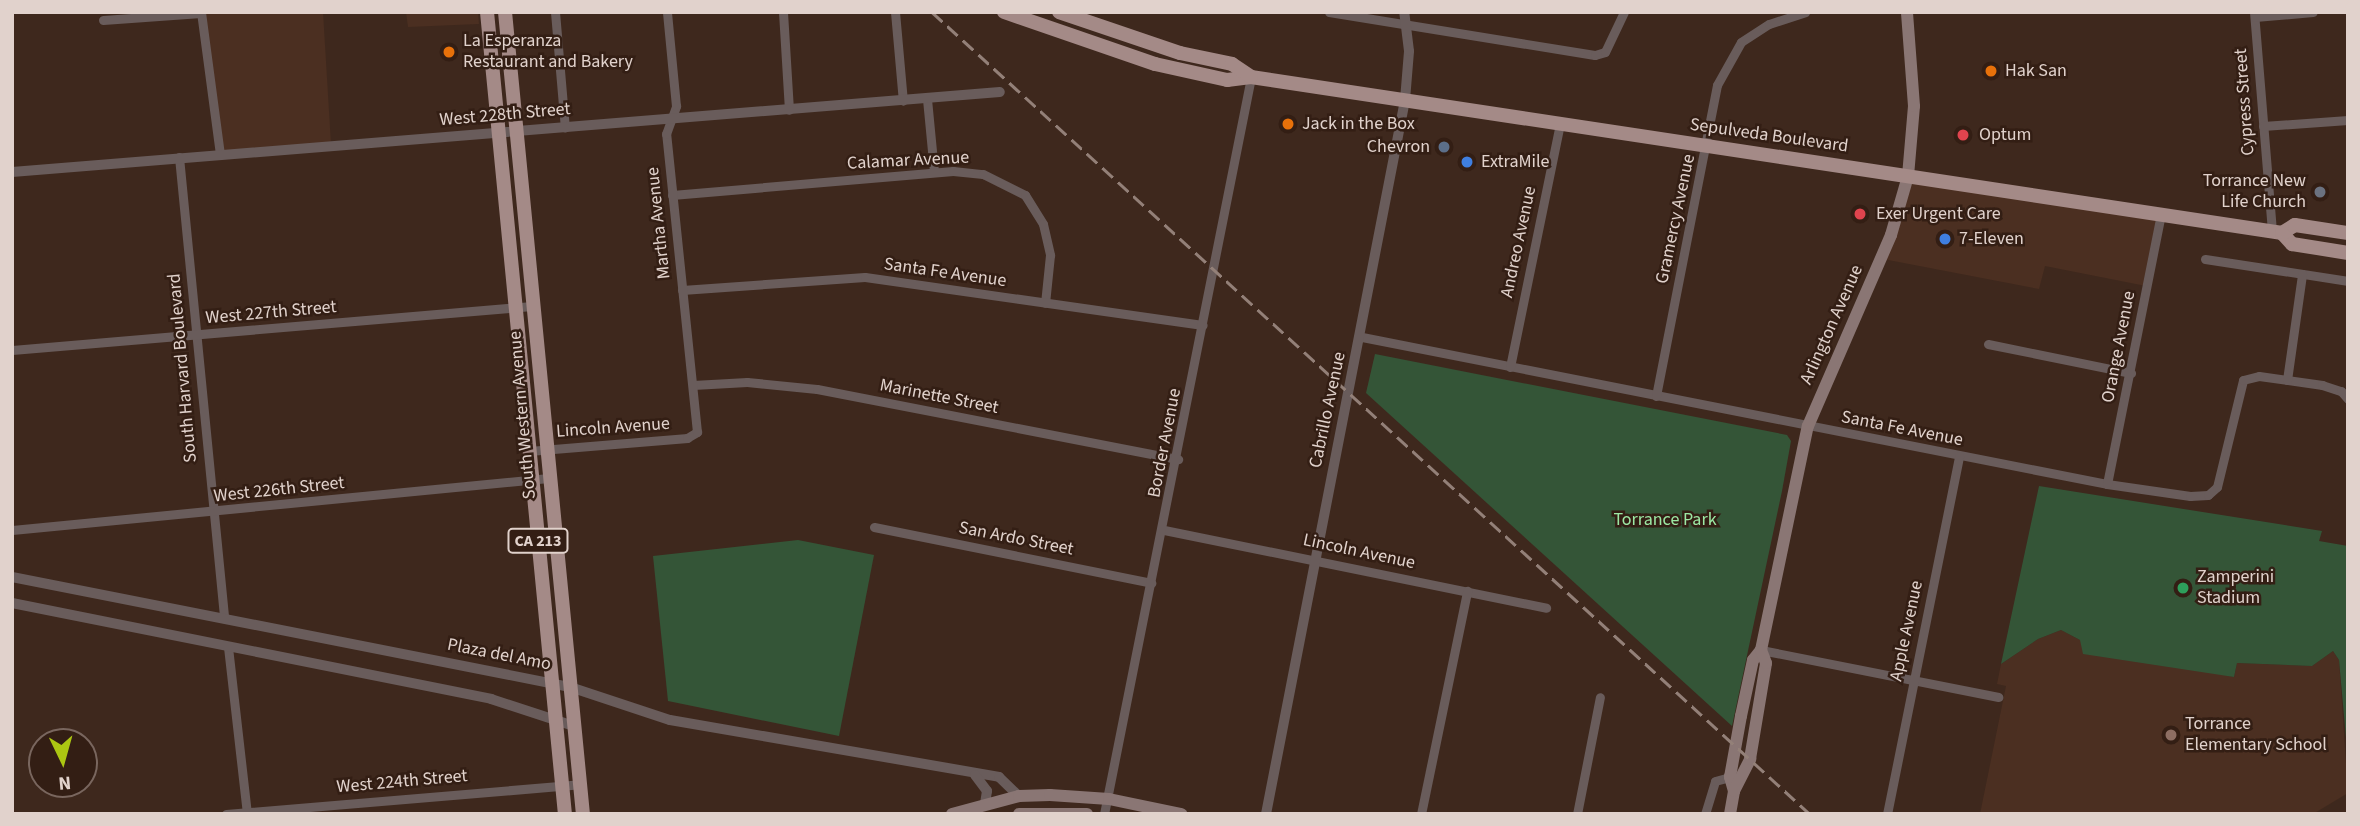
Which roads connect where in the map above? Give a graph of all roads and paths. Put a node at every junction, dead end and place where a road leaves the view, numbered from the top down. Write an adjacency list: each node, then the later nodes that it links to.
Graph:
1 (505, 12): 21 (main road, South Western Avenue / CA 213)
2 (555, 12): 32 (street)
3 (667, 12): 28 (street, Martha Avenue)
4 (783, 12): 27 (street)
5 (895, 12): 26 (street)
6 (1004, 12): 20 (main road, Sepulveda Boulevard)
7 (1059, 12): 19 (main road, Sepulveda Boulevard)
8 (1329, 12): 18 (street)
9 (1404, 12): 18 (street, Cabrillo Avenue)
10 (1624, 12): 18 (street)
11 (1805, 12): 35 (street, Gramercy Avenue)
12 (1908, 12): 40 (main road, Arlington Avenue)
13 (2313, 12): 15 (street)
14 (201, 13): 16 (street); 36 (street)
15 (2255, 15): 31 (street, Cypress Street)
16 (103, 20)
17 (488, 20): 21 (main road); 34 (main road, South Western Avenue / CA 213)
18 (1407, 24): 25 (street, Cabrillo Avenue)
19 (1097, 25): 20 (main road); 22 (main road, Sepulveda Boulevard)
20 (1091, 42): 22 (main road, Sepulveda Boulevard)
21 (511, 76): 33 (main road, South Western Avenue / CA 213)
22 (1251, 77): 25 (main road, Sepulveda Boulevard); 53 (street, Border Avenue)
23 (1000, 92): 24 (street, West 228th Street)
24 (926, 99): 26 (street, West 228th Street); 39 (street)
25 (1405, 100): 30 (main road, Sepulveda Boulevard); 55 (street, Cabrillo Avenue)
26 (903, 101): 27 (street, West 228th Street)
27 (789, 110): 28 (street, West 228th Street)
28 (671, 119): 32 (street, West 228th Street); 41 (street, Martha Avenue)
29 (2348, 120): 31 (street)
30 (1560, 124): 35 (main road, Sepulveda Boulevard); 58 (street, Andreo Avenue)
31 (2263, 126): 43 (street, Cypress Street)
32 (565, 128): 33 (street, West 228th Street)
33 (517, 132): 34 (street, West 228th Street); 51 (main road, South Western Avenue / CA 213)
34 (499, 133): 36 (street, West 228th Street); 52 (main road, South Western Avenue / CA 213)
35 (1707, 146): 40 (main road, Sepulveda Boulevard); 62 (street, Gramercy Avenue)
36 (220, 154): 37 (street, West 228th Street)
37 (179, 157): 38 (street, West 228th Street); 54 (street, South Harvard Boulevard)
38 (12, 172)
39 (934, 172): 41 (street, Calamar Avenue); 50 (street, Calamar Avenue)
40 (1908, 176): 42 (main road, Sepulveda Boulevard); 64 (main road, Arlington Avenue)
41 (672, 195): 49 (street, Martha Avenue)
42 (2161, 215): 43 (main road, Sepulveda Boulevard); 59 (street, Orange Avenue)
43 (2277, 232): 44 (main road, Sepulveda Boulevard); 45 (main road, Sepulveda Boulevard)
44 (2348, 233)
45 (2348, 253)
46 (2204, 259): 47 (street)
47 (2302, 274): 48 (street); 60 (street)
48 (2348, 281)
49 (682, 290): 50 (street, Santa Fe Avenue); 61 (street, Martha Avenue)
50 (1045, 303): 53 (street, Santa Fe Avenue)
51 (532, 306): 52 (street, West 227th Street); 66 (main road, South Western Avenue / CA 213)
52 (516, 308): 54 (street, West 227th Street); 67 (main road, South Western Avenue / CA 213)
53 (1203, 325): 69 (street, Border Avenue)
54 (196, 335): 57 (street, West 227th Street); 73 (street, South Harvard Boulevard)
55 (1362, 337): 58 (street, Santa Fe Avenue); 77 (street, Cabrillo Avenue)
56 (1988, 344): 59 (street)
57 (12, 350)
58 (1510, 367): 62 (street, Santa Fe Avenue)
59 (2131, 373): 72 (street, Orange Avenue)
60 (2287, 380): 63 (street, Santa Fe Avenue); 72 (street, Santa Fe Avenue)
61 (693, 385): 65 (street, Martha Avenue); 69 (street, Marinette Street)
62 (1656, 396): 64 (street, Santa Fe Avenue)
63 (2348, 399)
64 (1808, 426): 68 (street, Santa Fe Avenue); 85 (main road, Arlington Avenue)
65 (697, 432): 66 (street, Lincoln Avenue)
66 (546, 449): 67 (street, Lincoln Avenue); 70 (main road, South Western Avenue / CA 213)
67 (529, 451): 71 (main road, South Western Avenue / CA 213)
68 (1959, 456): 72 (street, Santa Fe Avenue); 86 (street, Apple Avenue)
69 (1178, 459): 76 (street, Border Avenue)
70 (548, 478): 71 (street, West 226th Street); 88 (main road, South Western Avenue / CA 213)
71 (532, 480): 73 (street, West 226th Street); 87 (main road, South Western Avenue / CA 213)
72 (2107, 484)
73 (212, 513): 75 (street, West 226th Street); 83 (street, South Harvard Boulevard)
74 (874, 527): 79 (street, San Ardo Street)
75 (12, 530)
76 (1164, 530): 77 (street, Lincoln Avenue); 79 (street, Border Avenue)
77 (1314, 559): 80 (street, Lincoln Avenue); 110 (street, Cabrillo Avenue)
78 (12, 577): 83 (street, Plaza del Amo)
79 (1151, 583): 99 (street, Border Avenue)
80 (1467, 591): 82 (street, Lincoln Avenue); 111 (street)
81 (12, 603): 84 (street)
82 (1546, 608)
83 (224, 617): 87 (street, Plaza del Amo)
84 (228, 647): 91 (street); 101 (street)
85 (1761, 650): 86 (street); 94 (main road, Arlington Avenue); 97 (main road, Arlington Avenue)
86 (1913, 680): 90 (street); 115 (street, Apple Avenue)
87 (551, 684): 88 (street, Plaza del Amo); 91 (main road, South Western Avenue / CA 213)
88 (570, 687): 92 (main road, South Western Avenue / CA 213); 93 (street, Plaza del Amo)
89 (1600, 697): 112 (street)
90 (1998, 697)
91 (555, 719): 92 (street); 96 (main road, South Western Avenue / CA 213)
92 (574, 726): 95 (main road, South Western Avenue / CA 213)
93 (975, 775): 98 (street, Plaza del Amo); 100 (street)
94 (1730, 776): 97 (main road, Arlington Avenue); 113 (street)
95 (580, 784): 96 (street, West 224th Street); 104 (main road, South Western Avenue / CA 213)
96 (562, 785): 101 (street, West 224th Street); 103 (main road, South Western Avenue / CA 213)
97 (1734, 790): 114 (main road, Arlington Avenue)
98 (1018, 796): 99 (main road); 100 (main road)
99 (1109, 799): 108 (street, Border Avenue); 109 (main road)
100 (985, 803): 105 (main road)
101 (247, 813): 102 (street, West 224th Street)
102 (226, 814)
103 (565, 814)
104 (583, 814)
105 (952, 814)
106 (1019, 814): 107 (main road)
107 (1087, 814)
108 (1104, 814)
109 (1181, 814)
110 (1266, 814)
111 (1421, 814)
112 (1577, 814)
113 (1705, 814)
114 (1730, 814)
115 (1887, 814)

